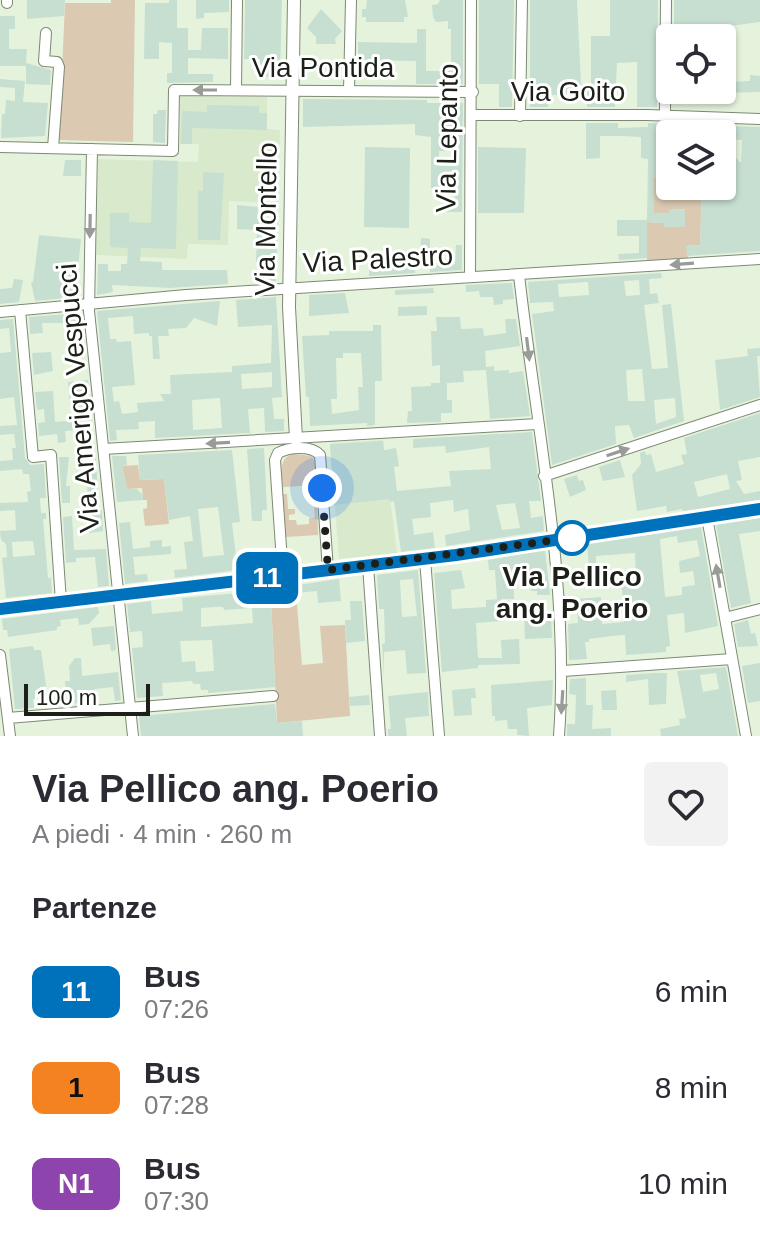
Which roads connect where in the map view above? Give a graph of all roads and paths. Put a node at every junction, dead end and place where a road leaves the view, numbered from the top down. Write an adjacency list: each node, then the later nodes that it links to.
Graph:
1 (237, 0): 8 (street)
2 (294, 0): 9 (street, Via Montello)
3 (351, 0): 10 (street)
4 (471, 0): 11 (street, Via Lepanto)
5 (522, 0): 13 (street)
6 (666, 0): 14 (street)
7 (46, 33): 17 (street)
8 (236, 90): 9 (street, Via Pontida); 18 (street, Via Pontida, one-way to 18)
9 (292, 90): 10 (street, Via Pontida); 22 (street, Via Montello)
10 (349, 91): 11 (street, Via Pontida)
11 (473, 92): 12 (street, Via Lepanto)
12 (472, 115): 13 (street, Via Goito); 21 (street, Via Lepanto)
13 (520, 116): 14 (street, Via Goito)
14 (665, 116): 15 (street, Via Goito)
15 (760, 119)
16 (0, 147): 17 (street)
17 (53, 148): 18 (street)
18 (92, 149): 23 (street, Via Amerigo Vespucci, one-way to 23)
19 (760, 259): 20 (street, Via Palestro, one-way to 20)
20 (519, 275): 21 (street, Via Palestro); 27 (street, one-way to 27)
21 (470, 277): 22 (street, Via Palestro)
22 (289, 288): 23 (street, Via Palestro); 28 (street, Via Montello)
23 (89, 303): 24 (street, Via Palestro); 29 (street, Via Amerigo Vespucci)
24 (20, 310): 25 (street, Via Palestro); 41 (street)
25 (0, 312)
26 (760, 405): 32 (street, one-way to 26)
27 (537, 424): 28 (street); 32 (street)
28 (296, 439): 29 (street, one-way to 29); 30 (street); 31 (street)
29 (103, 449): 40 (street, Via Amerigo Vespucci)
30 (312, 449): 31 (street); 38 (street)
31 (284, 450): 39 (street)
32 (544, 476): 35 (street)
33 (760, 509): 34 (street)
34 (707, 517): 35 (street); 44 (street, one-way to 34)
35 (553, 541): 36 (street); 47 (street)
36 (425, 559): 37 (street); 54 (street)
37 (368, 565): 38 (street); 53 (street)
38 (328, 570): 39 (street)
39 (283, 576): 40 (street)
40 (119, 595): 41 (street); 49 (street, Via Amerigo Vespucci)
41 (61, 602): 42 (street)
42 (0, 609)
43 (760, 609): 44 (street)
44 (725, 618): 46 (street)
45 (0, 655): 50 (street)
46 (732, 659): 47 (street); 56 (street)
47 (563, 671): 55 (street, one-way to 55)
48 (273, 696): 49 (street)
49 (130, 708): 50 (street); 52 (street, Via Amerigo Vespucci)
50 (8, 718): 51 (street)
51 (10, 736)
52 (133, 736)
53 (380, 736)
54 (439, 736)
55 (559, 736)
56 (746, 736)

